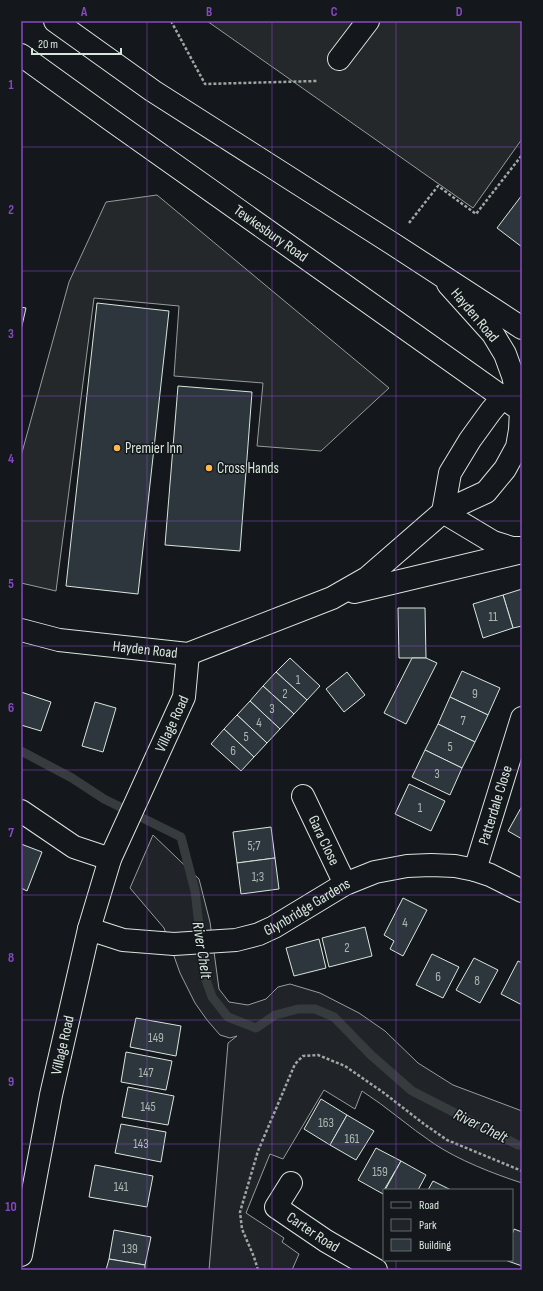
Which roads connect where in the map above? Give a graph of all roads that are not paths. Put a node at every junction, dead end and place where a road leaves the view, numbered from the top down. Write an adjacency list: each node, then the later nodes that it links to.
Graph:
1 (56, 21): 5 (main road)
2 (368, 21): 4 (main road)
3 (21, 55): 7 (main road, Tewkesbury Road)
4 (339, 59)
5 (438, 274): 6 (main road); 7 (main road, Hayden Road)
6 (522, 328)
7 (514, 391): 8 (main road, Tewkesbury Road); 9 (main road)
8 (521, 411): 9 (main road, Hayden Road)
9 (443, 512): 10 (main road); 12 (main road, Hayden Road)
10 (522, 548)
11 (522, 552): 12 (main road, Hayden Road)
12 (332, 598): 14 (main road, Hayden Road)
13 (21, 630): 14 (main road, Hayden Road)
14 (188, 654): 18 (main road, Village Road)
15 (522, 718): 19 (main road, Patterdale Close)
16 (303, 796): 20 (main road, Gara Close)
17 (21, 811): 18 (main road)
18 (110, 859): 22 (main road, Village Road)
19 (475, 870): 20 (main road, Glynbridge Gardens); 21 (main road, Glynbridge Gardens)
20 (345, 884): 22 (main road, Glynbridge Gardens)
21 (522, 891)
22 (89, 929): 24 (main road, Village Road)
23 (291, 1183): 25 (main road, Carter Road)
24 (21, 1255)
25 (376, 1270)

